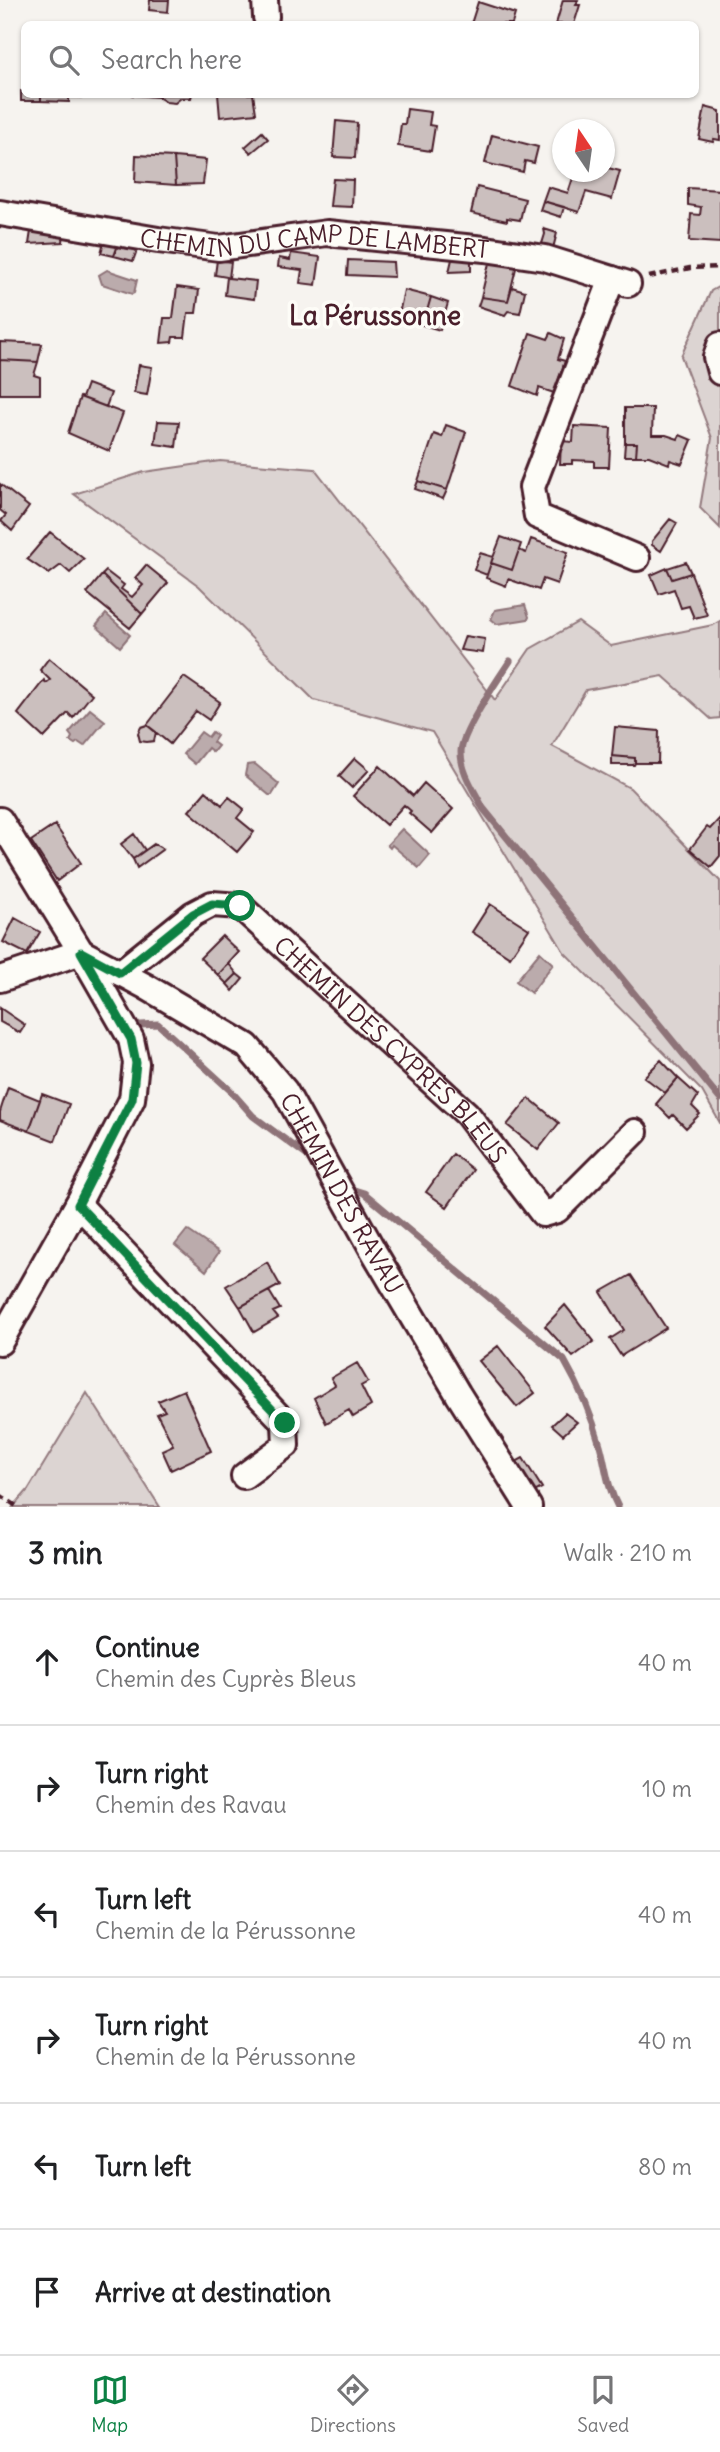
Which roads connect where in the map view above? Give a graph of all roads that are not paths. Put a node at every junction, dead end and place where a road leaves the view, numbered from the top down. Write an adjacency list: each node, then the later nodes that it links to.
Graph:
1 (0, 213): 4 (street, CHEMIN DU CAMP DE LAMBERT)
2 (720, 345): 3 (street)
3 (720, 372)
4 (638, 558)
5 (0, 820): 6 (street)
6 (81, 952): 7 (street, CHEMIN DES RAVAU); 8 (street); 10 (street)
7 (120, 973): 9 (street, CHEMIN DES CYPRÈS BLEUS); 13 (street, CHEMIN DES RAVAU)
8 (0, 979)
9 (635, 1132)
10 (78, 1205): 11 (street); 12 (street)
11 (0, 1342)
12 (244, 1476)
13 (529, 1507)

